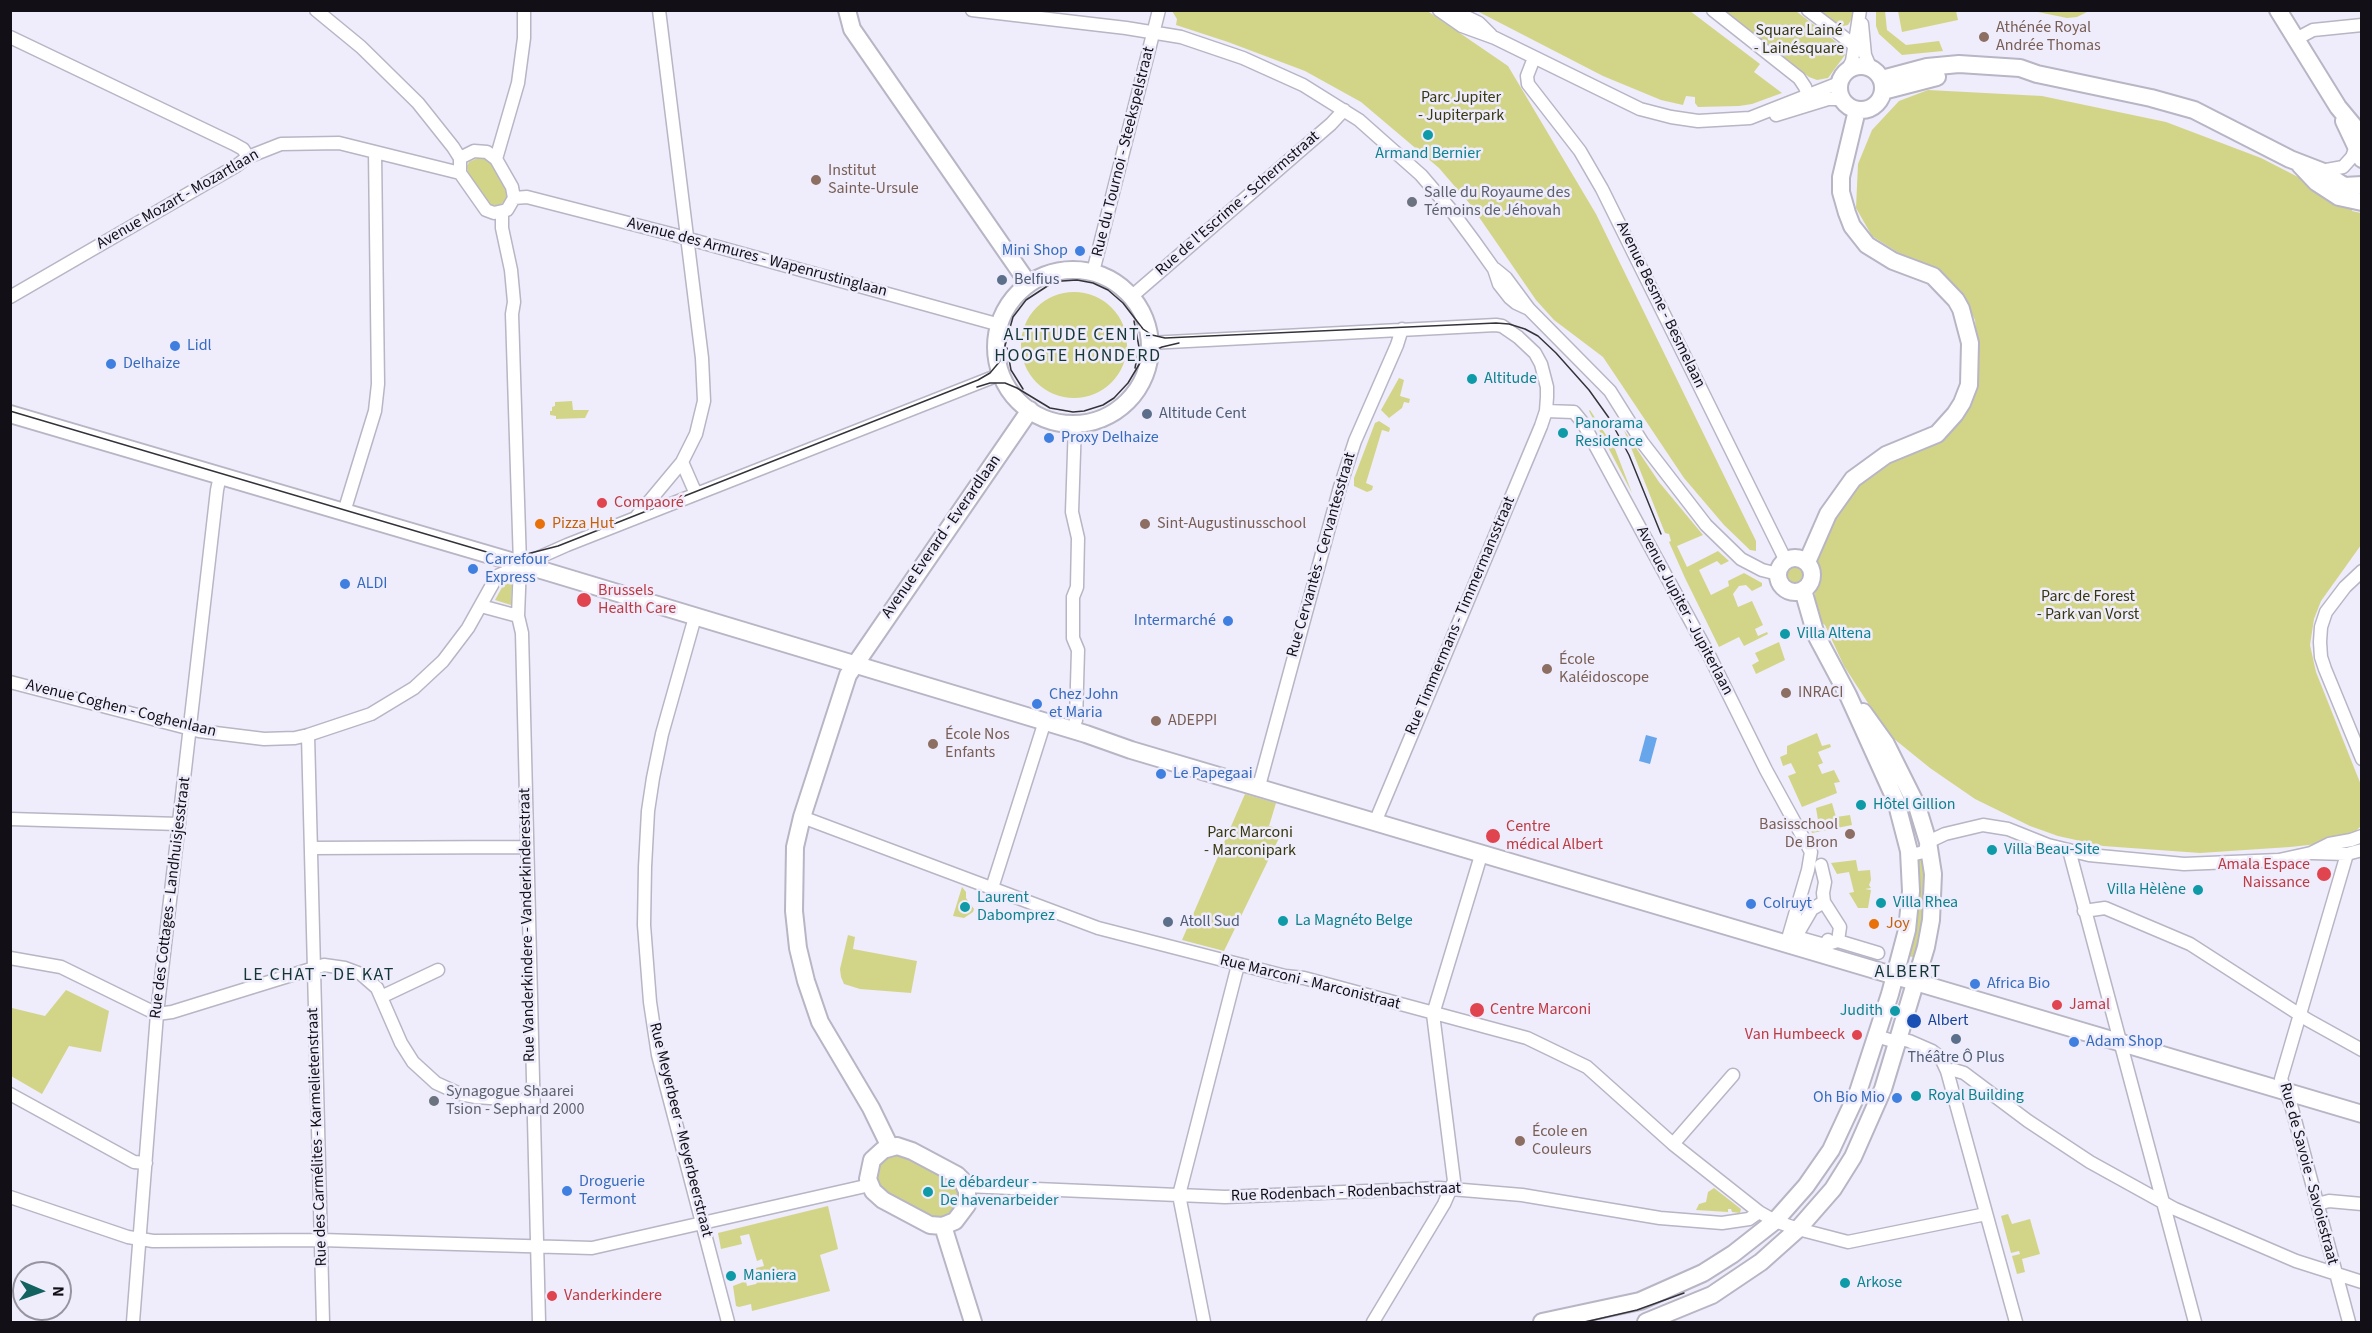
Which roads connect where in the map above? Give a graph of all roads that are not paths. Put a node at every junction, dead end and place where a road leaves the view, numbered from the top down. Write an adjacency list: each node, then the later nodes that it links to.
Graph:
1 (316, 10): 28 (street)
2 (524, 10): 29 (street)
3 (659, 10): 38 (street)
4 (847, 10): 40 (main road)
5 (972, 10): 14 (street)
6 (1159, 10): 14 (street, Rue du Tournoi - Steekspelstraat)
7 (1439, 10): 16 (street)
8 (1452, 10): 16 (street)
9 (1713, 10): 22 (street)
10 (1808, 10): 18 (street)
11 (1860, 10): 18 (street); 20 (street)
12 (2278, 10): 17 (main road)
13 (2361, 25): 17 (street)
14 (1154, 32): 23 (street); 39 (street, Rue du Tournoi - Steekspelstraat)
15 (10, 38): 27 (street)
16 (1495, 38): 19 (street)
17 (2296, 39): 25 (main road)
18 (1854, 45): 21 (street)
19 (1534, 58): 22 (street); 59 (street, Avenue Besme - Besmelaan)
20 (1878, 79): 21 (main road); 24 (main road); 30 (main road)
21 (1843, 84): 22 (street); 24 (main road)
22 (1810, 99)
23 (1344, 110): 42 (street, Rue de l'Escrime - Schermstraat); 59 (street, Avenue Besme - Besmelaan)
24 (1857, 110): 57 (main road)
25 (2359, 148): 31 (street)
26 (375, 152): 27 (street, Avenue Mozart - Mozartlaan); 32 (street, Avenue Mozart - Mozartlaan); 55 (street)
27 (248, 157): 41 (street, Avenue Mozart - Mozartlaan)
28 (460, 158): 29 (street); 32 (street)
29 (495, 159): 34 (street)
30 (2299, 163): 31 (main road); 35 (main road)
31 (2320, 171): 33 (main road)
32 (460, 173): 36 (street)
33 (2361, 185)
34 (514, 198): 37 (street); 38 (street, Avenue des Armures - Wapenrustinglaan)
35 (2361, 202)
36 (486, 210): 37 (street); 43 (street)
37 (502, 212): 43 (street)
38 (686, 239): 44 (street, Avenue des Armures - Wapenrustinglaan); 52 (street)
39 (1093, 272): 40 (main road); 42 (main road)
40 (1028, 284): 44 (main road)
41 (10, 297)
42 (1131, 297): 46 (main road)
43 (512, 314): 58 (street, Rue Vanderkindere - Vanderkinderestraat)
44 (1000, 324): 47 (main road)
45 (1402, 329): 46 (street); 49 (street); 73 (street, Rue Cervantès - Cervantesstraat)
46 (1149, 343): 51 (main road)
47 (1001, 374): 48 (main road); 54 (street, Avenue Coghen - Coghenlaan)
48 (1029, 410): 51 (main road); 65 (main road, Avenue Everard - Everardlaan)
49 (1546, 411): 76 (street, Rue Timmermans - Timmermansstraat); 93 (street, Avenue Jupiter - Jupiterlaan)
50 (10, 414): 53 (main road)
51 (1075, 423): 70 (street)
52 (682, 462): 54 (street); 56 (street)
53 (220, 476): 55 (main road); 69 (street, Rue des Cottages - Landhuisjesstraat)
54 (696, 494): 56 (street, Avenue Coghen - Coghenlaan)
55 (344, 512): 58 (main road)
56 (631, 520): 58 (street, Avenue Coghen - Coghenlaan)
57 (1807, 562): 59 (main road, Avenue Besme - Besmelaan); 61 (main road)
58 (520, 564): 62 (street, Avenue Coghen - Coghenlaan); 63 (street, Rue Vanderkindere - Vanderkinderestraat); 64 (main road)
59 (1782, 568): 61 (main road, Avenue Besme - Besmelaan)
60 (2361, 571): 72 (street)
61 (1803, 590): 67 (main road)
62 (481, 606): 63 (street); 71 (street, Avenue Coghen - Coghenlaan)
63 (518, 616): 80 (street, Rue Vanderkindere - Vanderkinderestraat)
64 (695, 617): 65 (main road); 130 (street, Rue Meyerbeer - Meyerbeerstraat)
65 (855, 664): 68 (main road); 74 (main road, Avenue Everard - Everardlaan)
66 (10, 682): 69 (street, Avenue Coghen - Coghenlaan)
67 (1848, 695): 79 (main road); 84 (main road)
68 (1045, 722): 70 (main road); 89 (street)
69 (190, 729): 71 (street, Avenue Coghen - Coghenlaan); 77 (street, Rue des Cottages - Landhuisjesstraat)
70 (1073, 730): 73 (main road)
71 (309, 735): 81 (street, Rue des Carmélites - Karmelietenstraat)
72 (2361, 759)
73 (1259, 786): 76 (main road)
74 (802, 817): 89 (street, Rue Marconi - Marconistraat); 117 (main road, Avenue Everard - Everardlaan)
75 (10, 819): 77 (street)
76 (1376, 820): 85 (main road)
77 (179, 824): 103 (street, Rue des Cottages - Landhuisjesstraat)
78 (2361, 836): 86 (street)
79 (1928, 842): 82 (street); 84 (street); 101 (main road)
80 (526, 847): 81 (street); 114 (street, Rue Vanderkindere - Vanderkinderestraat)
81 (311, 848): 98 (street, Rue des Carmélites - Karmelietenstraat)
82 (2069, 850): 86 (street); 92 (street)
83 (2361, 850): 87 (street)
84 (1909, 851): 100 (main road)
85 (1482, 852): 93 (main road); 104 (street)
86 (2311, 853): 87 (street)
87 (2348, 854): 105 (street, Rue de Savoie - Savoiestraat)
88 (1821, 865): 91 (street)
89 (992, 888): 97 (street, Rue Marconi - Marconistraat)
90 (1807, 893): 91 (street)
91 (1820, 906): 93 (street); 94 (street)
92 (2084, 911): 105 (street); 108 (street)
93 (1793, 936): 94 (street); 100 (main road)
94 (1832, 941): 95 (street)
95 (1875, 949)
96 (10, 958): 103 (street)
97 (1238, 965): 104 (street, Rue Marconi - Marconistraat); 122 (street)
98 (314, 968): 102 (street); 103 (street); 134 (street, Rue des Carmélites - Karmelietenstraat)
99 (438, 970): 102 (street)
100 (1895, 975): 101 (main road); 106 (main road)
101 (1916, 982): 107 (main road); 108 (main road)
102 (381, 997): 114 (street)
103 (157, 1014): 118 (street, Rue des Cottages - Landhuisjesstraat)
104 (1433, 1014): 116 (street, Rue Marconi - Marconistraat); 121 (street)
105 (2300, 1015): 109 (street); 112 (street, Rue de Savoie - Savoiestraat)
106 (1876, 1036): 107 (street); 129 (main road)
107 (1900, 1038): 110 (street); 132 (main road)
108 (2120, 1042): 112 (main road); 124 (street)
109 (2361, 1050)
110 (1947, 1071): 124 (street); 128 (street)
111 (1733, 1075): 116 (street)
112 (2286, 1091): 115 (main road); 125 (street, Rue de Savoie - Savoiestraat)
113 (10, 1094): 118 (street)
114 (532, 1101): 135 (street, Rue Vanderkindere - Vanderkinderestraat)
115 (2361, 1114)
116 (1673, 1144): 127 (street, Rue Marconi - Marconistraat)
117 (890, 1147): 119 (main road); 120 (main road)
118 (146, 1163): 133 (street, Rue des Cottages - Landhuisjesstraat)
119 (870, 1185): 130 (street); 131 (main road)
120 (965, 1186): 122 (street, Rue Rodenbach - Rodenbachstraat); 131 (main road)
121 (1452, 1188): 122 (street, Rue Rodenbach - Rodenbachstraat); 127 (street, Rue Rodenbach - Rodenbachstraat); 144 (street)
122 (1179, 1195): 143 (street)
123 (10, 1197): 133 (street)
124 (2164, 1203): 136 (street); 148 (street)
125 (2318, 1204): 126 (street); 136 (street, Rue de Savoie - Savoiestraat)
126 (2361, 1204)
127 (1759, 1212): 129 (street, Rue Marconi - Marconistraat)
128 (1986, 1214): 132 (street, Rue Marconi - Marconistraat); 147 (street)
129 (1775, 1221): 132 (street, Rue Marconi - Marconistraat); 145 (main road)
130 (702, 1224): 135 (street); 141 (street, Rue Meyerbeer - Meyerbeerstraat)
131 (943, 1226): 142 (main road)
132 (1798, 1229): 146 (main road)
133 (140, 1240): 134 (street); 138 (street, Rue des Cottages - Landhuisjesstraat)
134 (321, 1240): 135 (street); 139 (street, Rue des Carmélites - Karmelietenstraat)
135 (537, 1246): 140 (street, Rue Vanderkindere - Vanderkinderestraat)
136 (2335, 1274): 137 (street); 149 (street, Rue de Savoie - Savoiestraat)
137 (2361, 1282)
138 (133, 1323)
139 (323, 1323)
140 (539, 1323)
141 (728, 1323)
142 (973, 1323)
143 (1204, 1323)
144 (1373, 1323)
145 (1542, 1323)
146 (1646, 1323)
147 (2016, 1323)
148 (2195, 1323)
149 (2349, 1323)

